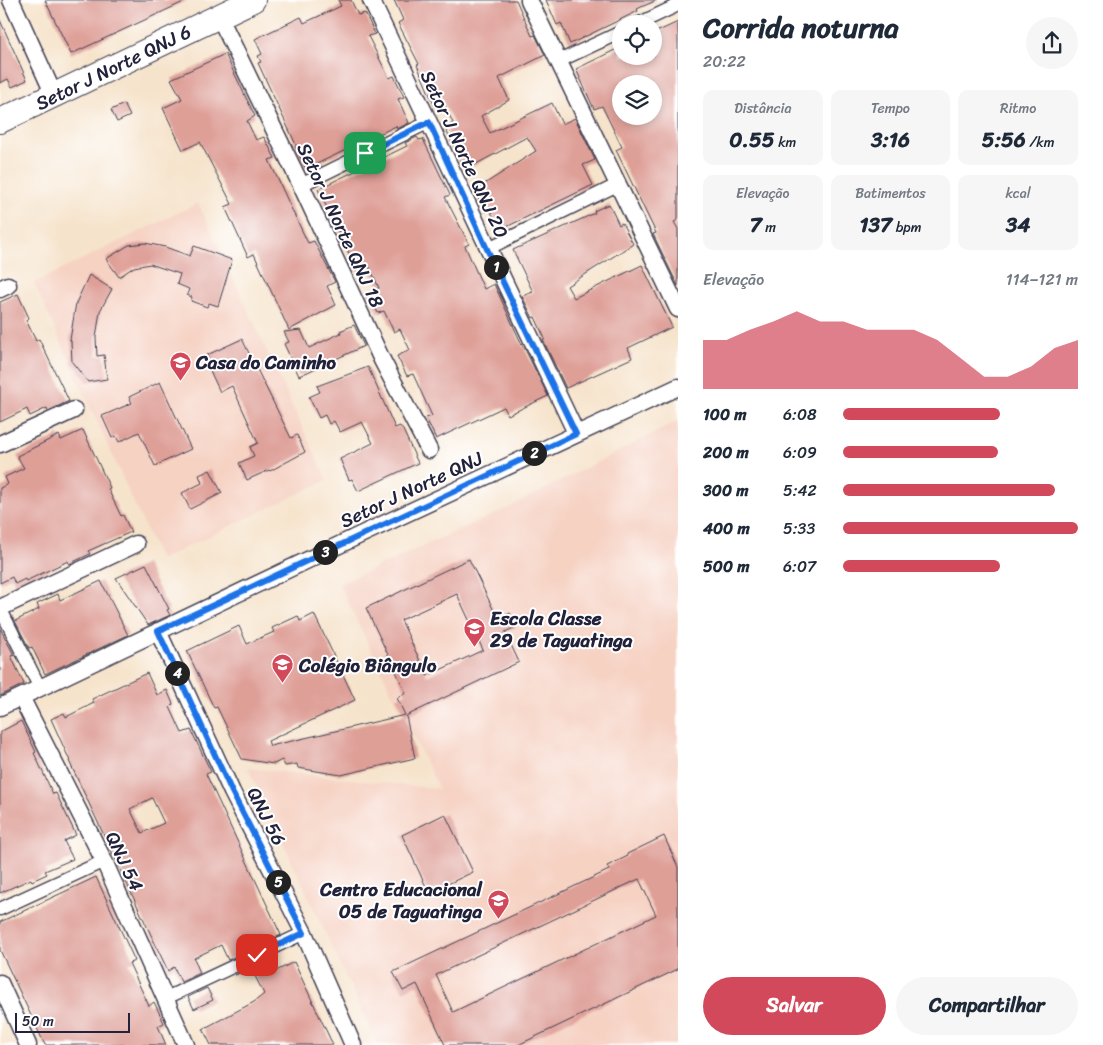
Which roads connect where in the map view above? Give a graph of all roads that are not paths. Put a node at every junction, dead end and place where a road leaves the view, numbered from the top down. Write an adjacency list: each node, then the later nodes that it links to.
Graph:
1 (11, 0): 10 (street)
2 (253, 0): 7 (main road, Setor J Norte QNJ 6)
3 (371, 0): 12 (street, Setor J Norte QNJ 20)
4 (529, 0): 9 (street)
5 (678, 5): 6 (street)
6 (657, 15)
7 (219, 16): 10 (main road, Setor J Norte QNJ 6); 13 (street, Setor J Norte QNJ 18)
8 (612, 36): 9 (street)
9 (559, 61): 14 (street)
10 (54, 94): 11 (main road, Setor J Norte QNJ 6)
11 (0, 121)
12 (429, 122): 13 (street); 15 (street, Setor J Norte QNJ 20)
13 (301, 185): 21 (street, Setor J Norte QNJ 18)
14 (617, 185): 15 (street); 16 (street)
15 (487, 249): 19 (street, Setor J Norte QNJ 20)
16 (678, 309)
17 (678, 387): 19 (street, Setor J Norte QNJ)
18 (74, 410): 20 (street)
19 (576, 434): 24 (street, Setor J Norte QNJ)
20 (0, 444)
21 (429, 450)
22 (136, 544): 23 (street)
23 (0, 608): 25 (street)
24 (158, 631): 25 (street, Setor J Norte QNJ); 30 (street, QNJ 56)
25 (40, 688): 26 (street, Setor J Norte QNJ)
26 (21, 697): 27 (street, Setor J Norte QNJ); 28 (street, QNJ 54)
27 (0, 707)
28 (104, 861): 29 (street); 32 (street, QNJ 54)
29 (0, 909)
30 (304, 933): 32 (street); 35 (street, QNJ 56)
31 (0, 983): 33 (street)
32 (164, 999): 34 (street, QNJ 54)
33 (28, 1045)
34 (186, 1045)
35 (353, 1045)

